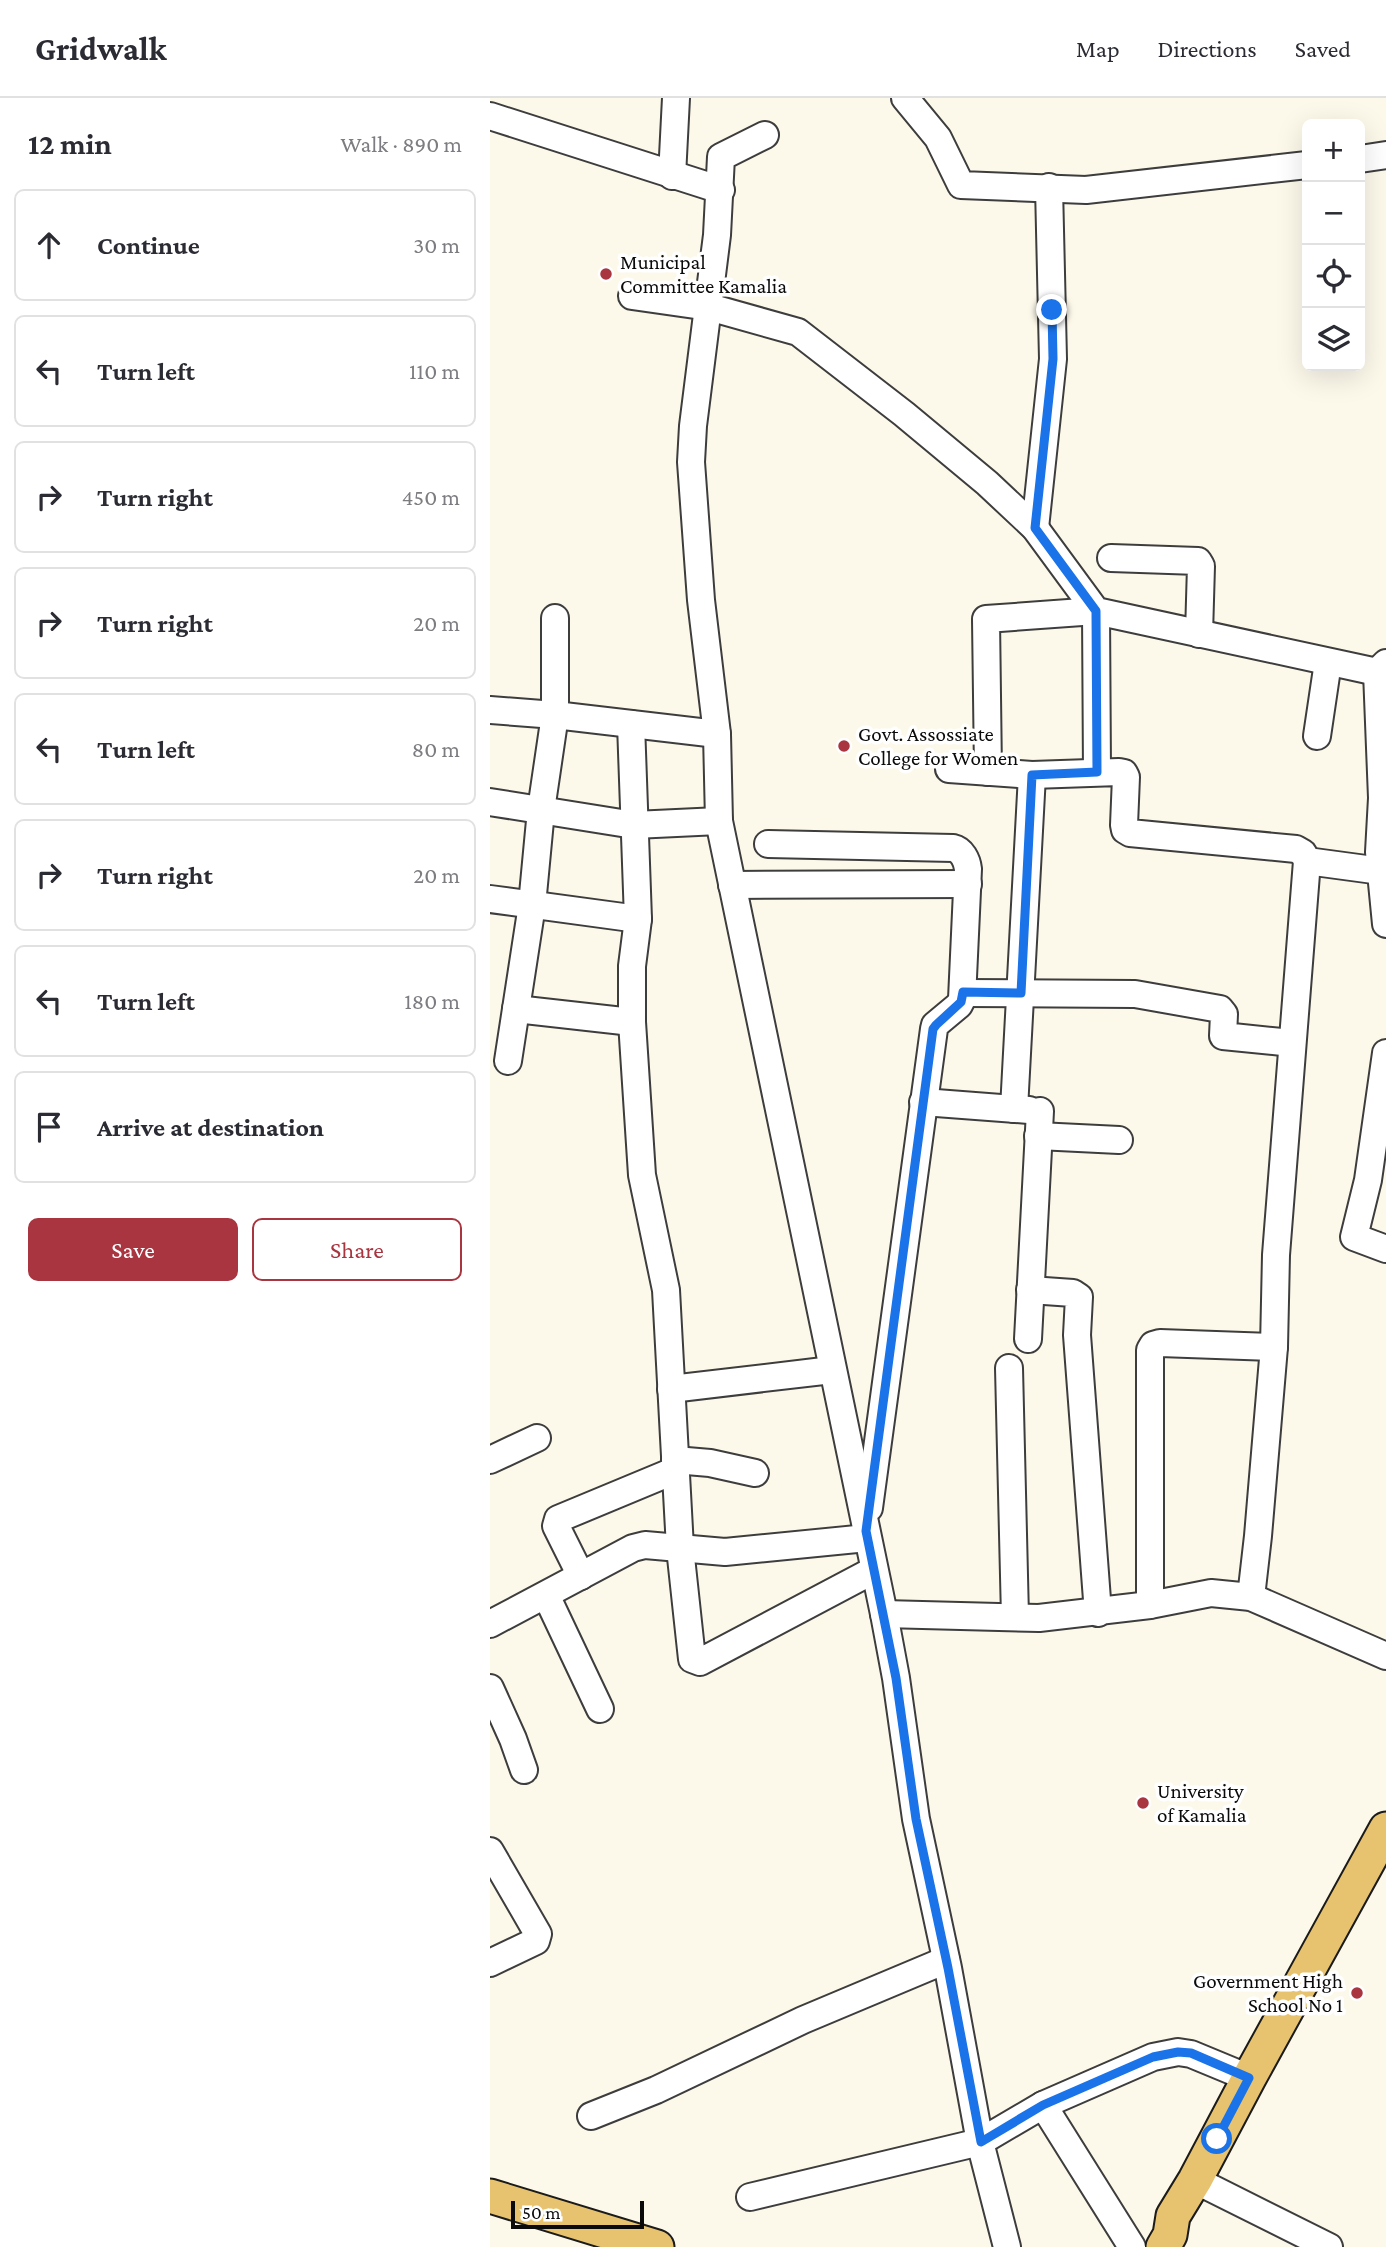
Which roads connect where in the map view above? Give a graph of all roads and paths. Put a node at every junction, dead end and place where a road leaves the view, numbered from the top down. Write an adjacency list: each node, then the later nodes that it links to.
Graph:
1 (676, 98): 8 (street)
2 (905, 98): 9 (street)
3 (490, 116): 8 (street)
4 (765, 135): 10 (street)
5 (1386, 155): 6 (street)
6 (1365, 158)
7 (1302, 166): 9 (street)
8 (672, 176): 10 (street)
9 (1049, 187): 13 (street)
10 (721, 190): 12 (street)
11 (632, 296): 12 (street)
12 (709, 307): 13 (street); 23 (street)
13 (1035, 528): 15 (street)
14 (1111, 558): 17 (street)
15 (1096, 611): 17 (street); 26 (street); 27 (street)
16 (555, 618): 21 (street)
17 (1199, 634): 18 (street)
18 (1328, 662): 19 (street); 24 (street)
19 (1382, 667): 34 (street)
20 (490, 709): 21 (street)
21 (555, 715): 22 (street); 30 (street)
22 (631, 724): 23 (street); 32 (street)
23 (717, 734): 31 (street)
24 (1317, 736)
25 (948, 769): 26 (street)
26 (988, 772): 28 (street)
27 (1097, 772): 28 (street); 35 (street)
28 (1032, 775): 43 (street)
29 (490, 802): 30 (street)
30 (541, 810): 32 (street); 39 (street)
31 (719, 821): 32 (street); 37 (street)
32 (634, 825): 40 (street)
33 (768, 844): 36 (street)
34 (1382, 859): 35 (street); 41 (street)
35 (1307, 861): 46 (street)
36 (968, 884): 37 (street); 42 (street)
37 (732, 885): 57 (street)
38 (490, 899): 39 (street)
39 (532, 905): 40 (street); 44 (street)
40 (638, 919): 45 (street)
41 (1386, 924)
42 (963, 992): 43 (street); 49 (street)
43 (1021, 993): 46 (street); 50 (street)
44 (516, 1009): 45 (street); 48 (street)
45 (632, 1022): 58 (street)
46 (1292, 1043): 55 (street)
47 (1386, 1052): 52 (street)
48 (508, 1061)
49 (923, 1102): 50 (street); 63 (street)
50 (1037, 1117): 51 (street); 53 (street)
51 (1119, 1140)
52 (1386, 1249)
53 (1030, 1290): 54 (street); 70 (street)
54 (1028, 1339)
55 (1273, 1347): 68 (street); 69 (street)
56 (1009, 1368): 72 (street)
57 (832, 1370): 58 (street); 63 (street)
58 (671, 1389): 61 (street)
59 (537, 1438): 60 (street)
60 (490, 1460)
61 (675, 1465): 62 (street); 64 (street); 66 (street)
62 (755, 1473)
63 (866, 1534): 64 (street); 65 (street)
64 (680, 1548): 65 (street); 66 (street)
65 (874, 1570): 71 (street)
66 (581, 1576): 67 (street)
67 (546, 1595): 73 (street); 76 (street)
68 (1251, 1597): 69 (street); 74 (street)
69 (1150, 1605): 70 (street)
70 (1098, 1613): 72 (street)
71 (884, 1614): 72 (street); 80 (street)
72 (1015, 1617)
73 (490, 1624)
74 (1386, 1656)
75 (490, 1688): 77 (street)
76 (600, 1709)
77 (524, 1770)
78 (1386, 1829): 82 (main road)
79 (490, 1851): 81 (street)
80 (946, 1960): 84 (street); 85 (street)
81 (490, 1963)
82 (1249, 2078): 83 (street); 86 (main road)
83 (1043, 2105): 85 (street); 92 (street)
84 (591, 2116)
85 (981, 2142): 88 (street); 91 (street)
86 (1195, 2180): 89 (main road); 94 (street)
87 (490, 2196): 90 (main road)
88 (750, 2197)
89 (1168, 2232): 93 (main road)
90 (657, 2247)
91 (1007, 2247)
92 (1132, 2247)
93 (1145, 2247)
94 (1329, 2247)

